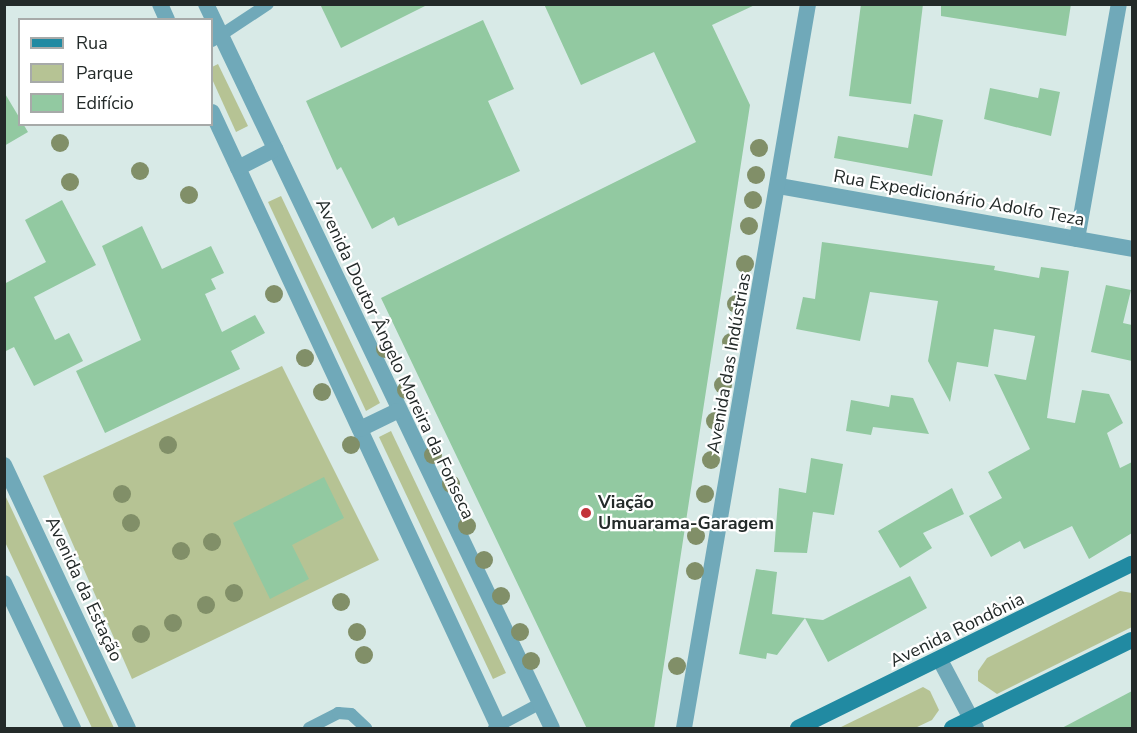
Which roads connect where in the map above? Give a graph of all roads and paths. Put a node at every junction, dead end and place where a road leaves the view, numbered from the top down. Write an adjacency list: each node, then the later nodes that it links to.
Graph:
1 (160, 4): 5 (street)
2 (268, 4): 6 (lane)
3 (808, 4): 10 (street, Avenida das Indústrias)
4 (1119, 4): 11 (street)
5 (166, 18)
6 (216, 38): 8 (street, Avenida Doutor Ângelo Moreira da Fonseca)
7 (213, 114): 9 (street)
8 (275, 149): 9 (street); 13 (street, Avenida Doutor Ângelo Moreira da Fonseca)
9 (238, 168): 14 (street)
10 (779, 186): 11 (street, Rua Expedicionário Adolfo Teza); 28 (street, Avenida das Indústrias)
11 (1077, 238): 12 (street, Rua Expedicionário Adolfo Teza)
12 (1132, 249)
13 (397, 411): 14 (street); 20 (street, Avenida Doutor Ângelo Moreira da Fonseca)
14 (360, 429): 22 (street)
15 (4, 465): 24 (street, Avenida da Estação)
16 (1131, 568): 19 (main road, Avenida Rondônia)
17 (4, 583): 23 (street)
18 (1132, 640): 21 (main road)
19 (940, 660): 21 (street); 29 (main road, Avenida Rondônia)
20 (539, 704): 22 (lane); 27 (street, Avenida Doutor Ângelo Moreira da Fonseca)
21 (974, 724): 30 (main road)
22 (497, 728)
23 (73, 729)
24 (128, 729)
25 (309, 729): 26 (lane)
26 (366, 729)
27 (552, 729)
28 (684, 729)
29 (798, 729)
30 (952, 729)

